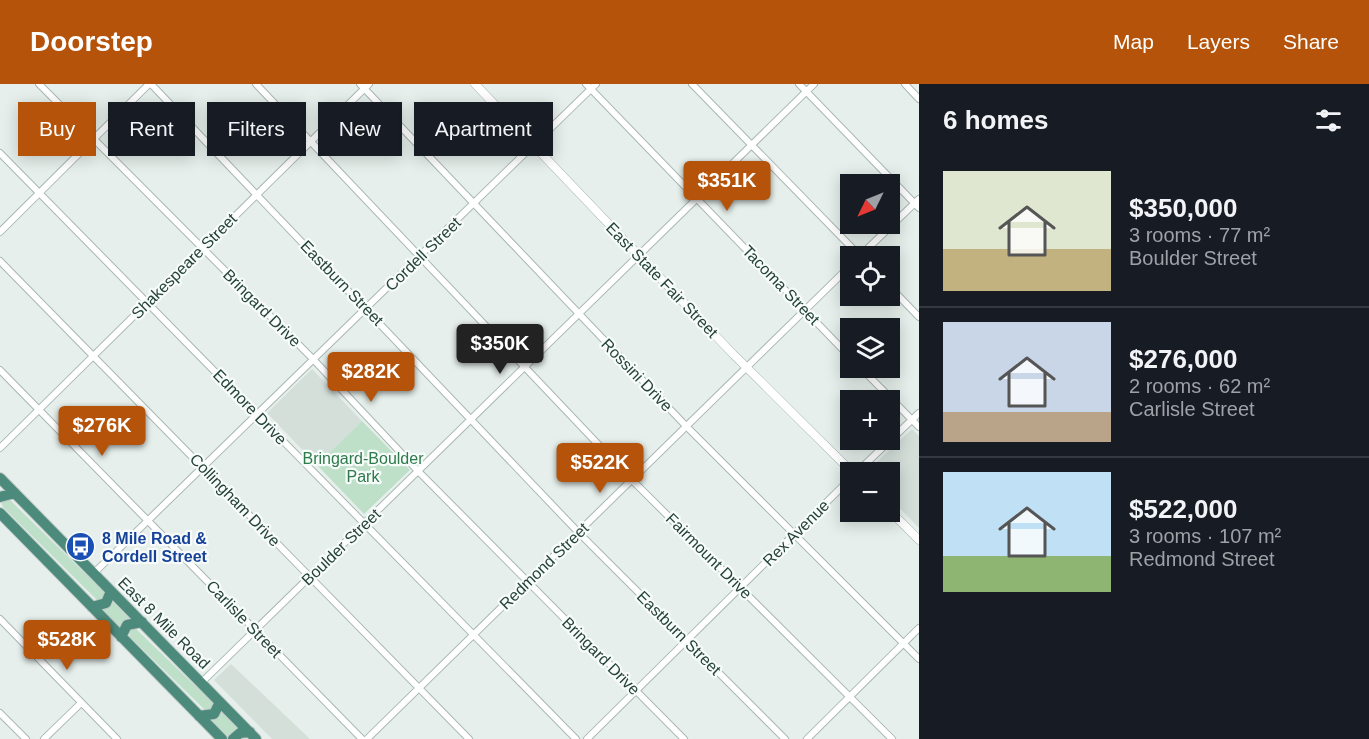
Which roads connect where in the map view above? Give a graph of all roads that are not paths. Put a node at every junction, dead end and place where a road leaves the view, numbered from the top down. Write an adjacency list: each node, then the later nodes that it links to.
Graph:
1 (39, 84): 13 (street, Bringard Drive)
2 (150, 84): 16 (street); 25 (street, Eastburn Street)
3 (256, 84): 18 (street, Fairmount Drive)
4 (476, 84): 14 (street, East State Fair Street)
5 (692, 84): 19 (street)
6 (798, 84): 11 (street)
7 (814, 84): 11 (street, Boulder Street)
8 (905, 84): 12 (street)
9 (365, 86): 18 (street, Shakespeare Street); 27 (street, Rossini Drive)
10 (591, 86): 15 (street, Cordell Street); 26 (street, Tacoma Street)
11 (806, 92): 19 (street, Boulder Street); 28 (street)
12 (919, 99)
13 (57, 102)
14 (493, 102)
15 (553, 125)
16 (96, 137)
17 (96, 141): 32 (street, Bringard Drive)
18 (311, 141): 25 (street, Shakespeare Street); 33 (street, Fairmount Drive)
19 (752, 145): 26 (street, Boulder Street); 30 (street)
20 (0, 153): 24 (street, Edmore Drive)
21 (77, 156): 24 (street)
22 (522, 156): 27 (street, Cordell Street)
23 (544, 156): 34 (street, East State Fair Street)
24 (40, 193): 29 (street); 38 (street, Edmore Drive)
25 (257, 194): 32 (street, Shakespeare Street); 39 (street, Eastburn Street)
26 (697, 199): 34 (street, Boulder Street); 40 (street, Tacoma Street)
27 (474, 204): 33 (street, Cordell Street); 41 (street, Rossini Drive)
28 (918, 204): 31 (street)
29 (0, 232)
30 (850, 246)
31 (871, 246)
32 (202, 248): 38 (street, Shakespeare Street); 45 (street, Bringard Drive)
33 (420, 256): 39 (street, Cordell Street); 47 (street, Fairmount Drive)
34 (639, 256): 41 (street, Boulder Street); 46 (street, East State Fair Street)
35 (0, 261): 44 (street, Collingham Drive)
36 (840, 276): 40 (street, Redmond Street)
37 (900, 297): 42 (street)
38 (147, 302): 44 (street, Shakespeare Street); 51 (street, Edmore Drive)
39 (366, 308): 45 (street, Cordell Street); 53 (street, Eastburn Street)
40 (805, 310): 43 (street, Tacoma Street); 46 (street, Redmond Street)
41 (579, 314): 47 (street, Boulder Street); 55 (street, Rossini Drive)
42 (919, 317)
43 (840, 347)
44 (94, 356): 50 (street, Shakespeare Street); 60 (street, Collingham Drive)
45 (313, 359): 51 (street, Cordell Street); 61 (street, Bringard Drive)
46 (746, 366): 55 (street, Redmond Street); 58 (street, East State Fair Street)
47 (525, 367): 53 (street, Boulder Street); 63 (street, Fairmount Drive)
48 (0, 370): 50 (street, Carlisle Street)
49 (871, 378): 54 (street)
50 (39, 409): 57 (street, Shakespeare Street); 68 (street, Carlisle Street)
51 (256, 413): 60 (street, Cordell Street); 70 (street, Edmore Drive)
52 (919, 413): 54 (street)
53 (471, 420): 61 (street, Boulder Street); 71 (street, Eastburn Street)
54 (912, 420): 56 (street); 59 (street)
55 (686, 426): 63 (street, Redmond Street); 72 (street, Rossini Drive)
56 (919, 427)
57 (0, 448)
58 (842, 462)
59 (868, 462)
60 (202, 467): 68 (street, Cordell Street); 75 (street, Collingham Drive)
61 (418, 471): 70 (street, Boulder Street); 76 (street, Bringard Drive)
62 (0, 478): 65 (highway, East 8 Mile Road)
63 (632, 480): 71 (street, Redmond Street); 77 (street, Fairmount Drive)
64 (840, 489): 72 (street, Rex Avenue)
65 (15, 493): 66 (highway); 74 (highway, East 8 Mile Road)
66 (0, 497)
67 (0, 513): 79 (highway)
68 (148, 520): 74 (street, Cordell Street); 83 (street, Carlisle Street)
69 (900, 521): 73 (street)
70 (365, 525): 75 (street, Boulder Street); 84 (street, Edmore Drive)
71 (578, 532): 76 (street, Redmond Street); 86 (street, Eastburn Street)
72 (794, 535): 77 (street, Rex Avenue); 87 (street, Rossini Drive)
73 (919, 540)
74 (94, 573): 78 (highway, East 8 Mile Road)
75 (310, 577): 83 (street, Boulder Street); 90 (street, Collingham Drive)
76 (527, 582): 84 (street, Redmond Street); 91 (street, Bringard Drive)
77 (741, 588): 86 (street, Rex Avenue); 92 (street, Fairmount Drive)
78 (111, 591): 79 (highway); 81 (highway, East 8 Mile Road)
79 (92, 607): 85 (highway)
80 (0, 619): 93 (street)
81 (142, 622): 85 (highway); 89 (highway, East 8 Mile Road)
82 (919, 628): 87 (street)
83 (255, 631): 89 (street, Boulder Street); 103 (street, Carlisle Street)
84 (474, 635): 90 (street, Redmond Street); 106 (street, Edmore Drive)
85 (121, 637): 96 (highway)
86 (687, 641): 91 (street, Rex Avenue); 109 (street, Eastburn Street)
87 (903, 644): 88 (street, Rossini Drive); 92 (street)
88 (919, 660)
89 (201, 683): 94 (highway, East 8 Mile Road)
90 (419, 688): 104 (street, Redmond Street); 105 (street, Collingham Drive)
91 (636, 692): 107 (street, Rex Avenue); 108 (street, Bringard Drive)
92 (850, 697): 110 (street); 111 (street, Fairmount Drive)
93 (81, 702): 99 (street); 100 (street)
94 (220, 702): 96 (highway); 97 (highway, East 8 Mile Road)
95 (0, 713): 98 (street)
96 (199, 716): 101 (highway)
97 (253, 736): 102 (highway)
98 (26, 739)
99 (44, 739)
100 (117, 739)
101 (222, 739)
102 (233, 739)
103 (362, 739)
104 (367, 739)
105 (469, 739)
106 (576, 739)
107 (587, 739)
108 (684, 739)
109 (785, 739)
110 (807, 739)
111 (892, 739)

